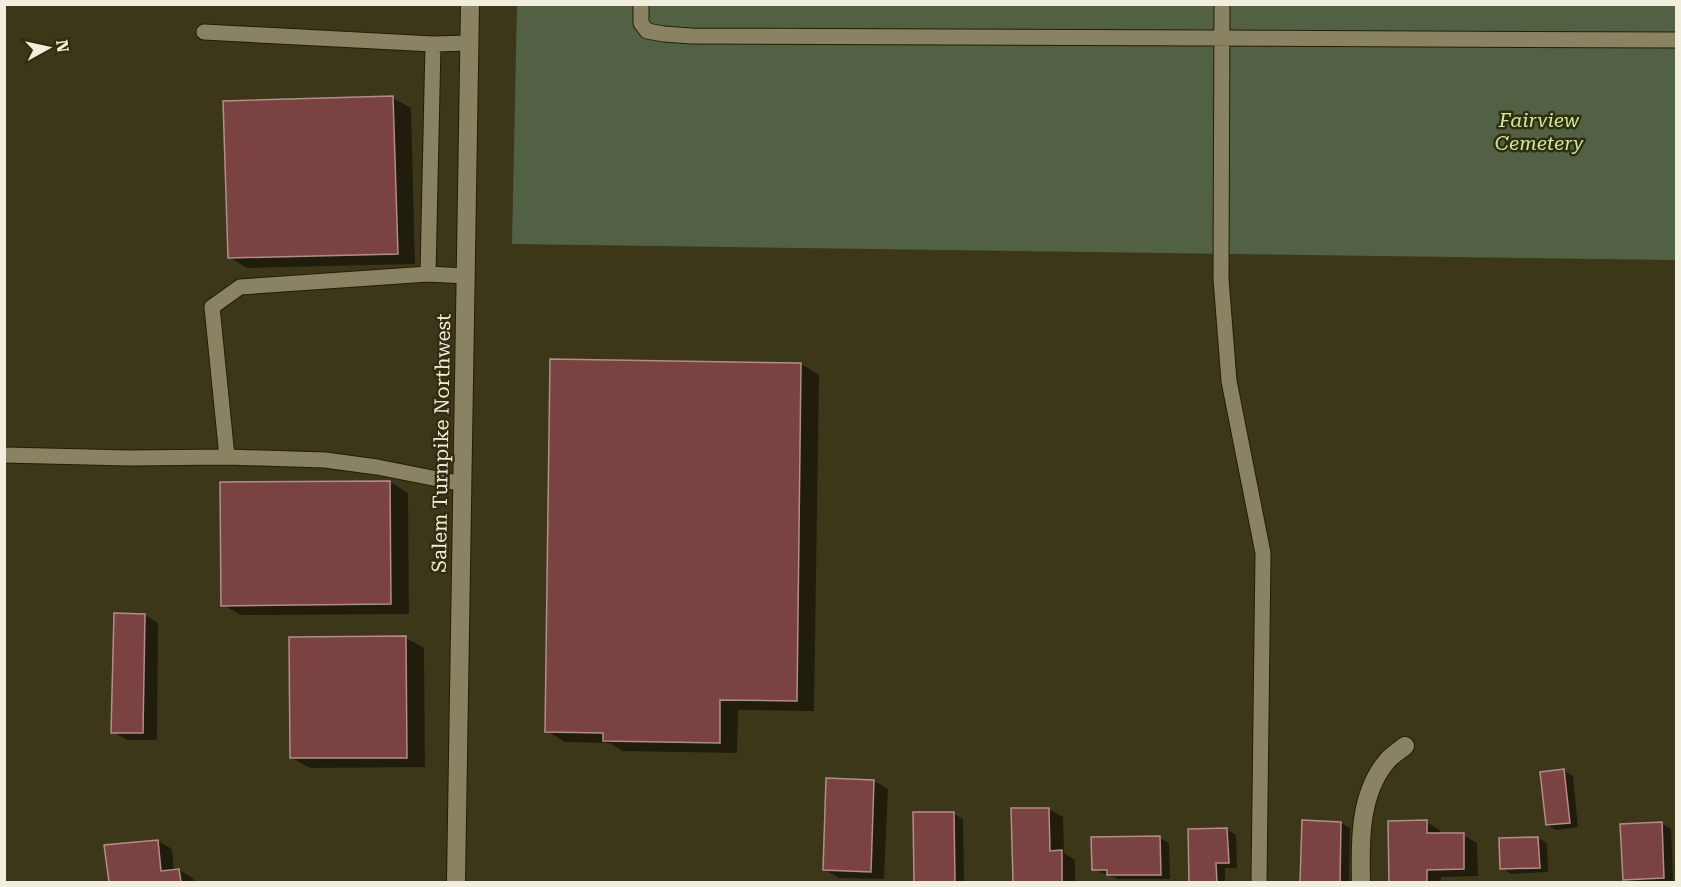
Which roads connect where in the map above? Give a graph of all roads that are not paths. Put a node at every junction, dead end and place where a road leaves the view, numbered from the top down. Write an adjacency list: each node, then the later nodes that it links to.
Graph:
1 (470, 4): 7 (street, Salem Turnpike Northwest)
2 (641, 4): 5 (lane)
3 (1222, 4): 5 (lane)
4 (204, 32): 8 (lane)
5 (1222, 38): 6 (lane); 16 (lane)
6 (1677, 40)
7 (470, 43): 8 (lane); 10 (street, Salem Turnpike Northwest)
8 (433, 44): 9 (lane)
9 (428, 274): 10 (lane); 12 (lane)
10 (466, 276): 13 (street, Salem Turnpike Northwest)
11 (4, 455): 12 (lane)
12 (227, 457): 13 (lane)
13 (463, 484): 15 (street, Salem Turnpike Northwest)
14 (1405, 746): 17 (street)
15 (456, 882)
16 (1259, 882)
17 (1361, 882)

